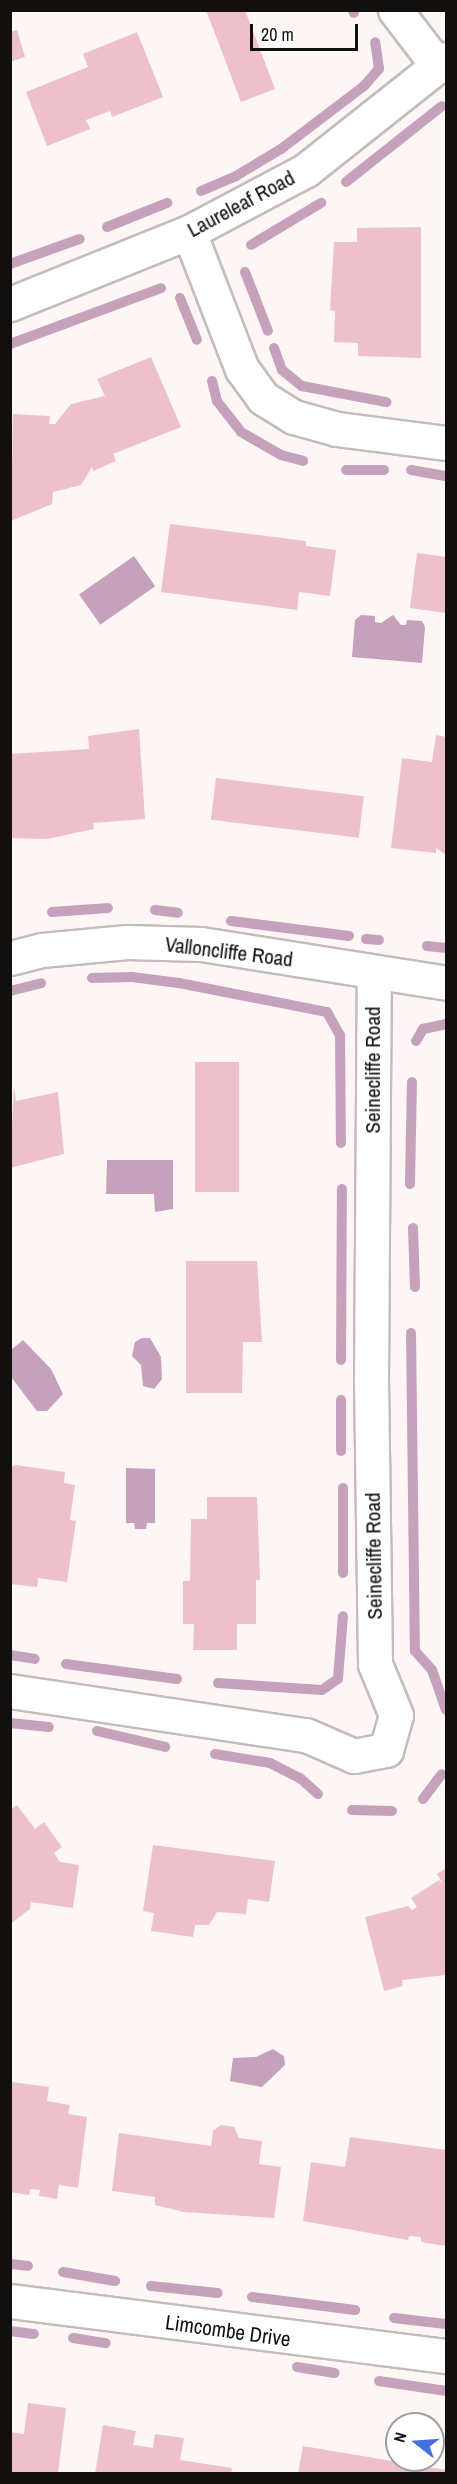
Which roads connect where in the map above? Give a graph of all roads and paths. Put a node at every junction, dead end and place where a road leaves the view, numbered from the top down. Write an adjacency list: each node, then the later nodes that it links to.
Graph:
1 (395, 10): 2 (street)
2 (442, 63): 3 (street, Laureleaf Road)
3 (189, 232): 4 (street, Laureleaf Road); 5 (street)
4 (10, 304)
5 (447, 443)
6 (10, 958): 7 (street, Valloncliffe Road)
7 (374, 972): 8 (street, Valloncliffe Road); 9 (street, Seinecliffe Road)
8 (447, 983)
9 (10, 1691)
10 (10, 2301): 11 (street, Limcombe Drive)
11 (447, 2356)

